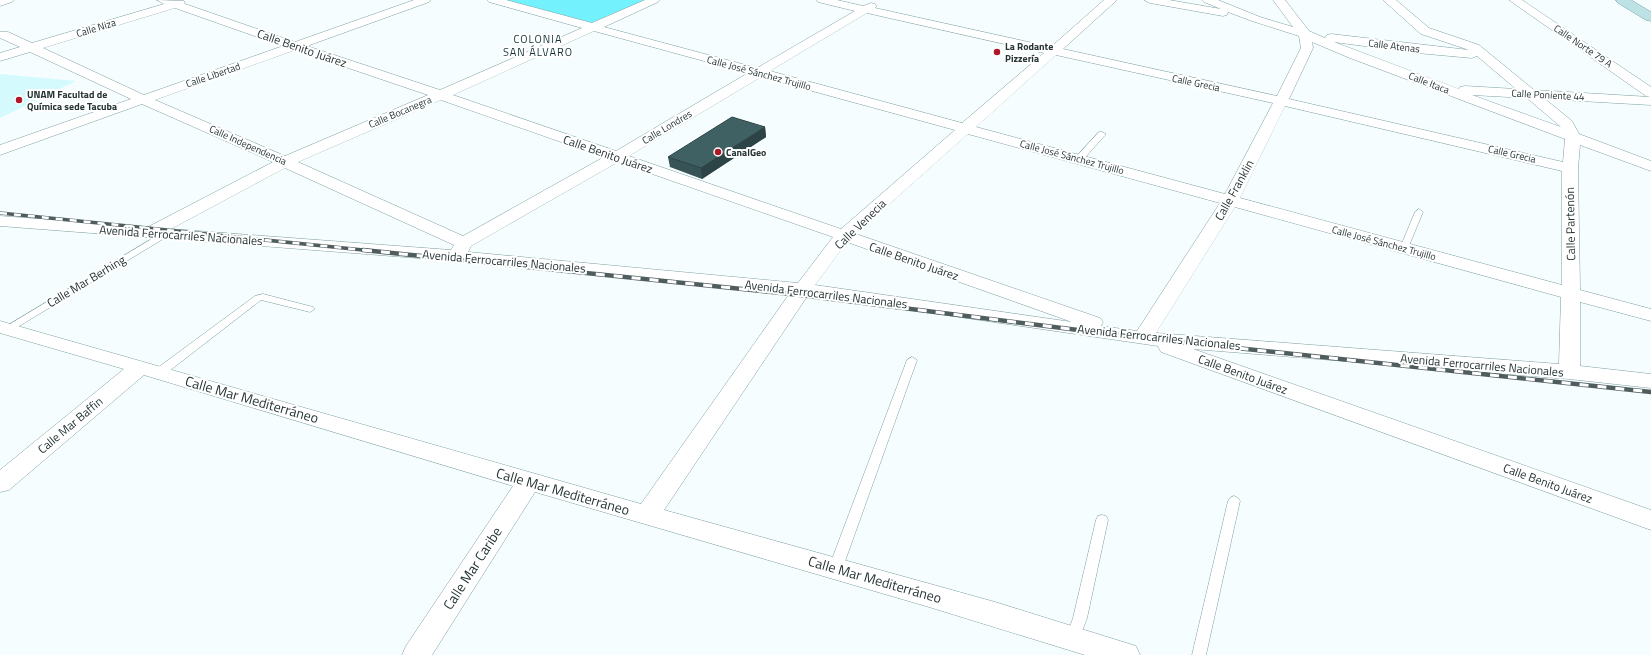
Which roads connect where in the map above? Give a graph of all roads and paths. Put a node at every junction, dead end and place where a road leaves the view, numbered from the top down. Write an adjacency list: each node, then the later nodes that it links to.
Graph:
1 (8, 0): 16 (street)
2 (163, 0): 17 (street, Calle Benito Juárez)
3 (192, 0): 17 (street, Calle Niza)
4 (425, 0): 24 (street, Calle Libertad)
5 (493, 0): 21 (street, Calle José Sánchez Trujillo)
6 (654, 0): 21 (street, Calle Bocanegra)
7 (822, 0): 18 (street, Calle Grecia)
8 (881, 0): 18 (street, Calle Londres)
9 (1111, 0): 26 (street, Calle Venecia)
10 (1150, 0): 20 (street)
11 (1208, 0): 20 (street, Calle Itaca)
12 (1279, 0): 22 (street)
13 (1390, 0): 27 (street)
14 (1515, 0): 32 (street, Calle Norte 79 A)
15 (1622, 0): 19 (main road)
16 (0, 3)
17 (176, 5): 24 (street, Calle Benito Juárez); 25 (street, Calle Niza)
18 (865, 10): 26 (street, Calle Grecia); 29 (street, Calle Londres)
19 (1651, 18)
20 (1256, 19): 22 (street, Calle Itaca)
21 (593, 27): 29 (street, Calle José Sánchez Trujillo); 33 (street, Calle Bocanegra)
22 (1305, 34): 27 (street, Calle Atenas); 30 (street, Calle Itaca); 35 (street, Calle Franklin)
23 (4, 35): 25 (street, Calle Independencia)
24 (295, 46): 33 (street, Calle Benito Juárez); 34 (street, Calle Libertad)
25 (32, 47): 28 (street, Calle Niza); 34 (street, Calle Independencia)
26 (1053, 52): 35 (street, Calle Grecia); 37 (street, Calle Venecia)
27 (1483, 55): 31 (street)
28 (0, 57)
29 (758, 72): 37 (street, Calle José Sánchez Trujillo); 41 (street, Calle Londres)
30 (1446, 89): 31 (street, Calle Poniente 44); 39 (street, Calle Itaca)
31 (1530, 93): 36 (street, Calle Poniente 44); 39 (street)
32 (1651, 93)
33 (441, 95): 41 (street, Calle Benito Juárez); 43 (street, Calle Bocanegra)
34 (144, 100): 40 (street, Calle Libertad); 43 (street, Calle Independencia)
35 (1281, 101): 45 (street, Calle Grecia); 46 (street, Calle Franklin)
36 (1651, 101)
37 (966, 129): 42 (street, Calle José Sánchez Trujillo); 50 (street, Calle Venecia)
38 (1102, 134): 42 (lane)
39 (1572, 136): 44 (street, Calle Itaca); 45 (street, Calle Partenón)
40 (0, 150)
41 (616, 157): 50 (street, Calle Benito Juárez); 52 (street, Calle Londres)
42 (1079, 159): 46 (street, Calle José Sánchez Trujillo)
43 (285, 162): 49 (street, Calle Bocanegra); 52 (street, Calle Independencia)
44 (1651, 166)
45 (1570, 168): 54 (street, Calle Partenón)
46 (1230, 201): 51 (street, Calle José Sánchez Trujillo); 58 (street, Calle Franklin)
47 (1419, 212): 51 (lane)
48 (0, 221): 49 (street, Avenida Ferrocarriles Nacionales)
49 (157, 233): 52 (street, Avenida Ferrocarriles Nacionales); 57 (lane, Calle Mar Berhing)
50 (843, 236): 53 (street, Calle Venecia); 58 (street, Calle Benito Juárez)
51 (1404, 248): 54 (street, Calle José Sánchez Trujillo)
52 (460, 249): 53 (street, Avenida Ferrocarriles Nacionales)
53 (803, 289): 58 (street, Avenida Ferrocarriles Nacionales); 66 (street, Calle Venecia)
54 (1571, 293): 56 (street, Calle José Sánchez Trujillo); 61 (street, Calle Partenón)
55 (310, 309): 60 (lane)
56 (1651, 315)
57 (3, 328): 60 (street, Calle Mar Mediterráneo)
58 (1142, 338): 61 (street, Avenida Ferrocarriles Nacionales); 68 (street, Calle Benito Juárez)
59 (912, 360): 69 (lane)
60 (150, 370): 63 (street, Calle Mar Mediterráneo); 64 (street, Calle Mar Baffin)
61 (1569, 372): 62 (street, Avenida Ferrocarriles Nacionales)
62 (1651, 381)
63 (529, 481): 66 (street, Calle Mar Mediterráneo); 71 (street, Calle Mar Caribe)
64 (0, 483)
65 (1234, 501): 73 (lane)
66 (647, 515): 69 (street, Calle Mar Mediterráneo)
67 (1102, 520): 70 (lane)
68 (1651, 520)
69 (836, 567): 70 (street, Calle Mar Mediterráneo)
70 (1073, 638): 72 (street, Calle Mar Mediterráneo)
71 (416, 655)
72 (1126, 655)
73 (1199, 655)

